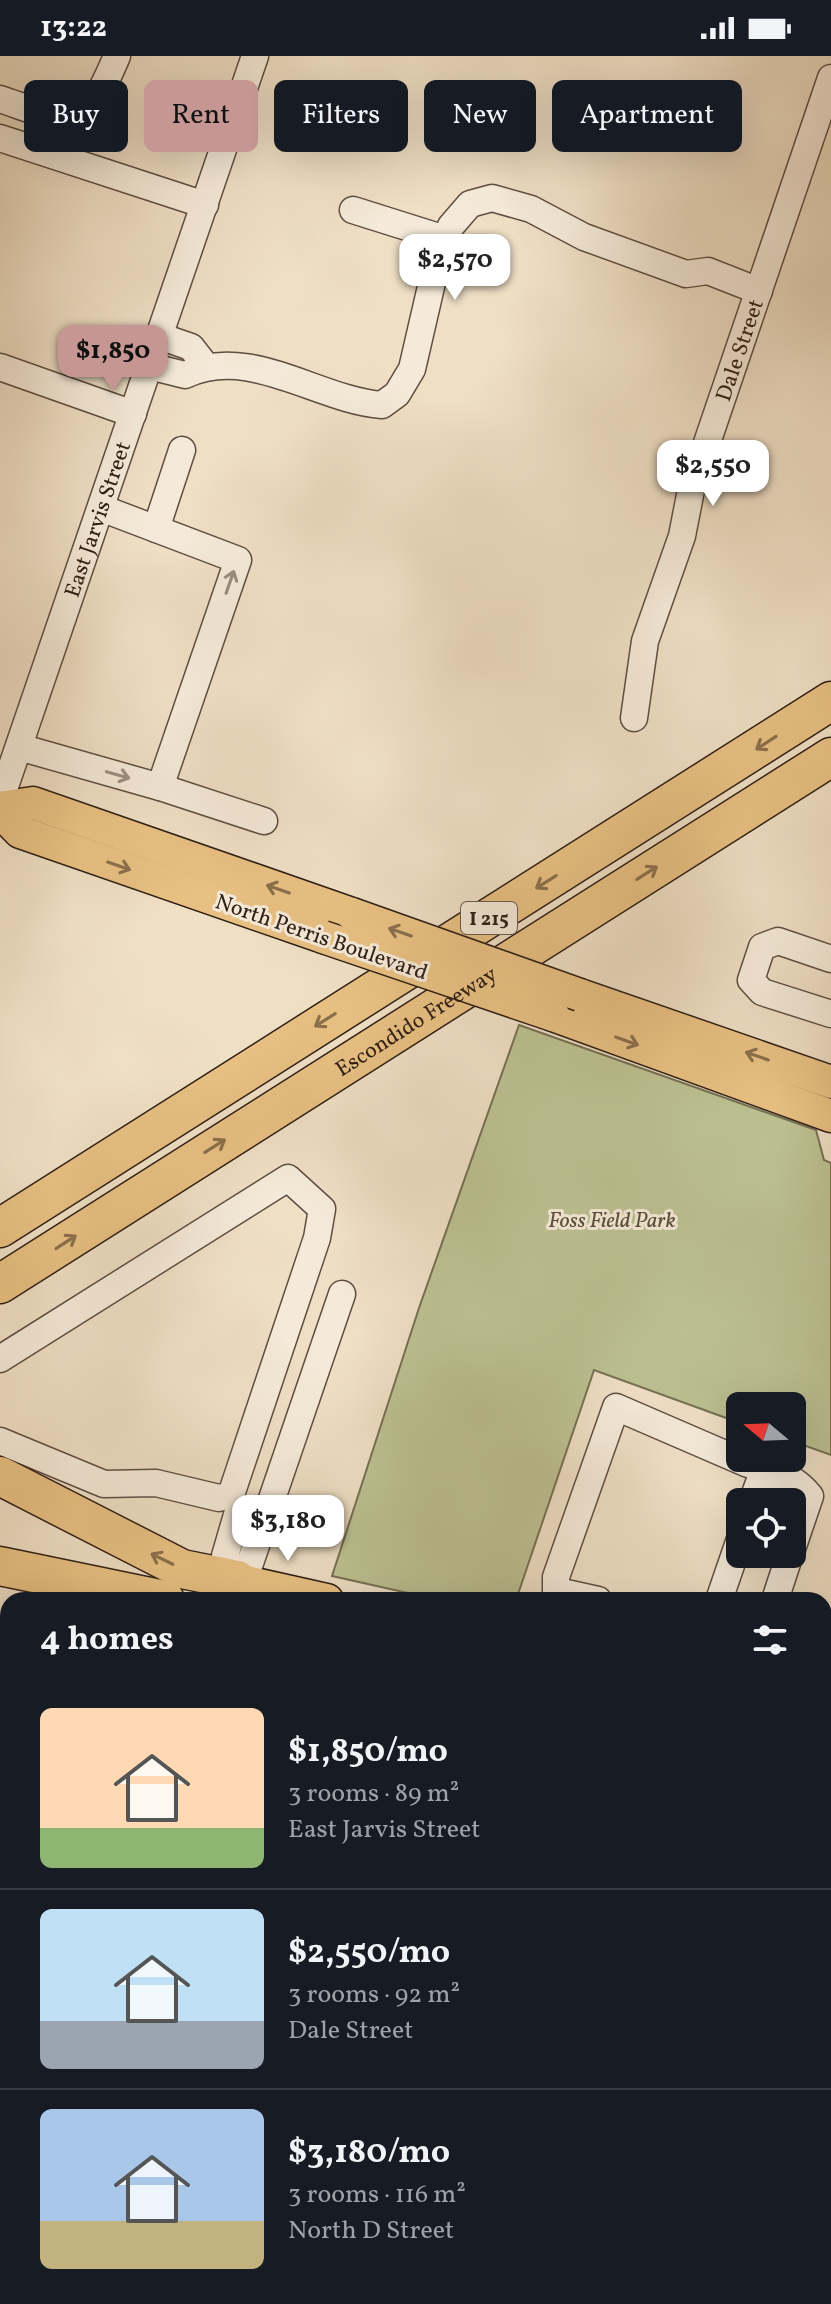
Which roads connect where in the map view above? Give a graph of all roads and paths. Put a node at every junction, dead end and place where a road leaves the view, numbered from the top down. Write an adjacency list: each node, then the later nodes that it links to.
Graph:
1 (117, 56): 4 (street)
2 (255, 56): 6 (street, East Jarvis Street)
3 (831, 78): 9 (street, Dale Street)
4 (0, 99)
5 (0, 138): 6 (street)
6 (205, 205): 10 (street, East Jarvis Street)
7 (353, 210): 8 (street)
8 (445, 239): 9 (street); 11 (street)
9 (759, 291): 19 (street, Dale Street)
10 (159, 336): 11 (street); 12 (street, East Jarvis Street)
11 (205, 365): 12 (street)
12 (149, 366): 14 (street, East Jarvis Street)
13 (0, 367): 14 (street)
14 (133, 414): 16 (street, East Jarvis Street)
15 (182, 450): 17 (street)
16 (101, 508): 17 (street); 20 (street, East Jarvis Street)
17 (156, 529): 22 (street, one-way to 17)
18 (831, 701): 30 (highway, I 215, one-way to 30)
19 (634, 718)
20 (19, 747): 22 (street, one-way to 22); 23 (street, East Jarvis Street)
21 (831, 757): 31 (highway, Escondido Freeway / I 215, one-way to 21)
22 (160, 787): 25 (street)
23 (0, 801)
24 (0, 809): 28 (main road, North Perris Boulevard, one-way to 24, bridge); 29 (main road, North Perris Boulevard, one-way to 29, bridge)
25 (264, 821)
26 (831, 959): 27 (street)
27 (831, 1014)
28 (831, 1082)
29 (831, 1116)
30 (0, 1228)
31 (0, 1284)
32 (342, 1294): 40 (street)
33 (0, 1359): 39 (street)
34 (0, 1441): 39 (street)
35 (726, 1454): 47 (street)
36 (0, 1476): 45 (highway, one-way to 36)
37 (757, 1488): 38 (street)
38 (821, 1495): 41 (street)
39 (235, 1501): 40 (street); 45 (street)
40 (265, 1517): 45 (street)
41 (806, 1524)
42 (0, 1566): 46 (highway)
43 (730, 1568): 48 (street)
44 (786, 1568): 49 (street)
45 (234, 1590)
46 (126, 1592)
47 (556, 1592)
48 (722, 1592)
49 (778, 1592)

